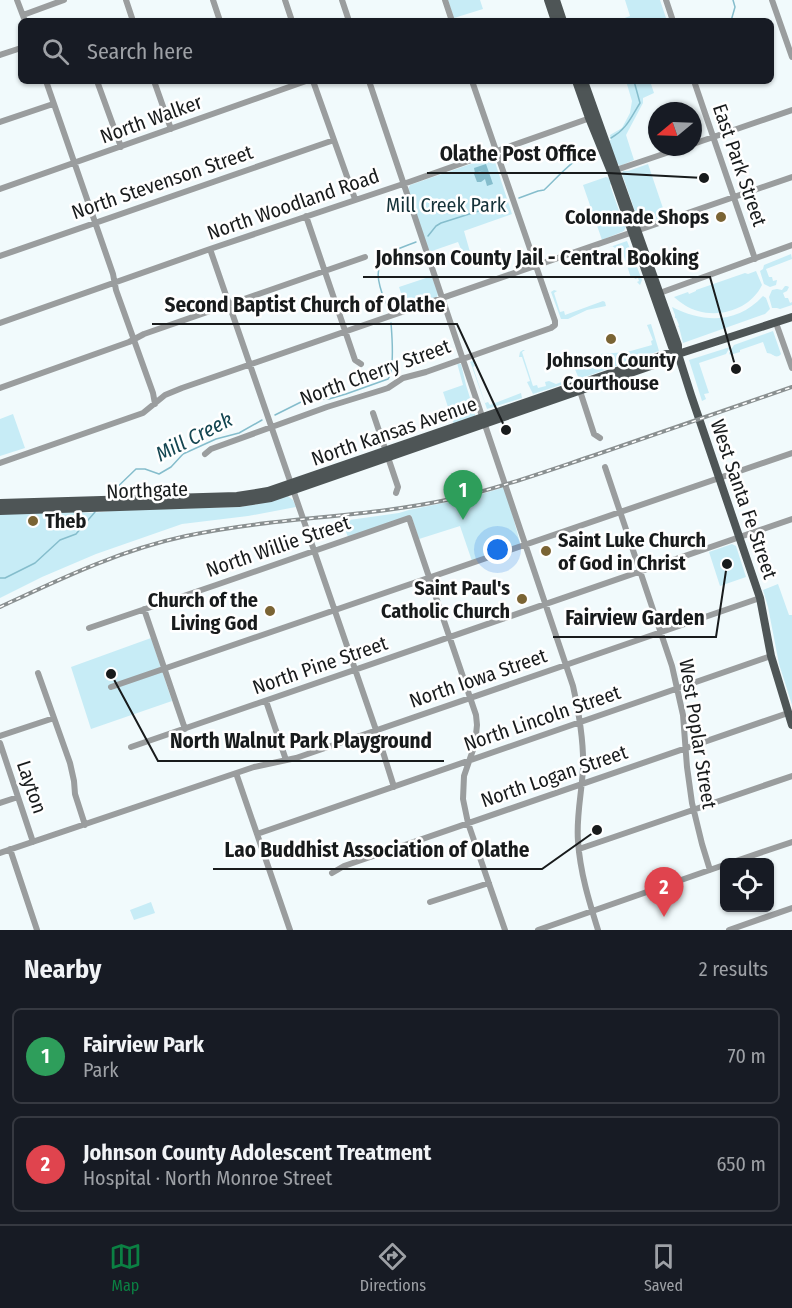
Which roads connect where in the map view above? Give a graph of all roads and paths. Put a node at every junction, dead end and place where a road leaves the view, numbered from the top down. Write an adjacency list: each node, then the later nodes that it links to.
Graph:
1 (18, 0): 12 (street)
2 (64, 0): 12 (street)
3 (126, 0): 13 (street)
4 (213, 0): 14 (street)
5 (285, 0): 15 (street)
6 (342, 0): 16 (street)
7 (445, 0): 17 (street)
8 (548, 0): 18 (main road)
9 (556, 0): 19 (main road)
10 (666, 0): 20 (street)
11 (772, 0): 23 (street)
12 (24, 18)
13 (132, 18)
14 (219, 18)
15 (290, 18)
16 (348, 18)
17 (451, 18)
18 (554, 18)
19 (562, 18)
20 (672, 18)
21 (18, 49): 22 (street)
22 (0, 55)
23 (792, 57)
24 (47, 84): 34 (street)
25 (98, 84): 42 (street)
26 (155, 84): 38 (street)
27 (298, 84): 38 (street, North Walker)
28 (315, 84): 40 (street)
29 (370, 84): 48 (street)
30 (473, 84): 43 (street)
31 (577, 84): 36 (main road)
32 (585, 84): 36 (main road)
33 (695, 84): 39 (street, East Park Street)
34 (53, 104): 37 (street); 45 (street)
35 (792, 110): 39 (street)
36 (592, 117): 43 (street, North Woodland Road); 46 (main road, West Santa Fe Street)
37 (0, 122)
38 (171, 129): 42 (street, North Walker)
39 (713, 137): 41 (street); 50 (street, East Park Street)
40 (334, 140): 51 (street); 53 (street, North Stevenson Street)
41 (702, 141)
42 (121, 147): 45 (street, North Walker)
43 (496, 151): 48 (street, North Woodland Road); 60 (street)
44 (658, 156): 46 (street)
45 (74, 163): 49 (street, North Walker); 53 (street)
46 (614, 171): 54 (main road, West Santa Fe Street)
47 (792, 177): 50 (street)
48 (404, 183): 51 (street, North Woodland Road); 64 (street)
49 (0, 189)
50 (734, 197): 54 (street); 59 (street, East Park Street)
51 (355, 199): 52 (street, North Woodland Road)
52 (306, 216): 56 (street, North Woodland Road); 61 (street)
53 (95, 223): 57 (street, North Stevenson Street); 62 (street)
54 (634, 231): 60 (street); 63 (main road, West Santa Fe Street)
55 (792, 245): 59 (street)
56 (210, 249): 62 (street, North Woodland Road); 65 (street)
57 (0, 256)
58 (365, 257): 61 (street)
59 (755, 259): 63 (street)
60 (536, 266): 64 (street); 72 (street, North Cherry Street)
61 (324, 271): 65 (street); 69 (street)
62 (115, 283): 67 (street, North Woodland Road); 70 (street)
63 (657, 294): 71 (main road, West Santa Fe Street)
64 (442, 298): 69 (street); 72 (street)
65 (229, 304): 70 (street); 73 (street)
66 (792, 317): 68 (main road, North Kansas Avenue)
67 (0, 323)
68 (776, 323): 71 (main road, North Kansas Avenue); 75 (street)
69 (345, 331): 73 (street); 74 (street)
70 (134, 339): 76 (street); 78 (street)
71 (678, 354): 77 (main road, North Kansas Avenue); 88 (main road, West Santa Fe Street)
72 (463, 357): 80 (street); 81 (street, North Cherry Street)
73 (250, 364): 78 (street); 81 (street)
74 (361, 364)
75 (792, 368)
76 (0, 388)
77 (579, 388): 80 (main road, North Kansas Avenue); 82 (street)
78 (155, 404): 86 (street)
79 (373, 413): 85 (street)
80 (485, 421): 85 (main road, North Kansas Avenue); 96 (street)
81 (272, 427): 84 (street, North Cherry Street); 89 (street)
82 (600, 438)
83 (792, 453): 88 (street)
84 (205, 454)
85 (387, 455): 89 (main road, North Kansas Avenue); 90 (street)
86 (0, 463)
87 (605, 467): 93 (street, West Poplar Street)
88 (719, 478): 93 (street); 95 (main road, West Santa Fe Street)
89 (292, 487): 91 (main road, Northgate); 92 (main road, Northgate); 97 (street)
90 (396, 493)
91 (0, 503)
92 (0, 511)
93 (621, 512): 96 (street); 98 (street, West Poplar Street)
94 (792, 519): 95 (street, North Pine Street)
95 (740, 537): 98 (street, North Pine Street); 100 (main road, West Santa Fe Street)
96 (526, 544): 99 (street); 101 (street)
97 (314, 551): 99 (street, North Willie Street); 102 (street, North Willie Street); 103 (street)
98 (641, 572): 101 (street, North Pine Street); 105 (street, West Poplar Street)
99 (430, 578): 103 (street); 106 (street)
100 (760, 598): 105 (street, North Iowa Street); 107 (main road, West Santa Fe Street)
101 (546, 604): 106 (street, North Pine Street); 108 (street)
102 (144, 609): 104 (street, North Willie Street); 109 (street)
103 (335, 610): 109 (street); 110 (street)
104 (89, 628)
105 (662, 632): 108 (street, North Iowa Street); 113 (street, West Poplar Street)
106 (450, 638): 110 (street, North Pine Street); 114 (street)
107 (771, 657): 113 (street, North Lincoln Street); 116 (main road, West Santa Fe Street)
108 (566, 664): 114 (street, North Iowa Street); 118 (street)
109 (164, 669): 112 (street); 120 (street)
110 (355, 670): 115 (street, North Pine Street); 121 (street)
111 (38, 673): 117 (street)
112 (111, 687)
113 (678, 689): 118 (street, North Lincoln Street); 125 (street, West Poplar Street)
114 (471, 697): 121 (street, North Iowa Street); 127 (street)
115 (266, 701): 120 (street, North Pine Street); 126 (street)
116 (788, 713): 119 (main road, West Santa Fe Street); 125 (street, North Logan Street)
117 (54, 718): 122 (street); 136 (street)
118 (580, 723): 127 (street, North Lincoln Street); 130 (street)
119 (792, 724)
120 (185, 729): 124 (street, North Pine Street)
121 (376, 730): 126 (street, North Iowa Street); 131 (street)
122 (0, 736)
123 (0, 744): 132 (street, Layton)
124 (131, 747)
125 (686, 748): 130 (street, North Logan Street); 134 (street, West Poplar Street)
126 (286, 760): 128 (street, North Iowa Street)
127 (470, 761): 131 (street, North Lincoln Street); 135 (street)
128 (236, 773): 136 (street, North Iowa Street); 137 (street)
129 (792, 776): 134 (street)
130 (581, 784): 135 (street, North Logan Street); 141 (street)
131 (394, 787): 137 (street, North Lincoln Street)
132 (18, 797): 133 (street); 138 (street, Layton)
133 (0, 803)
134 (694, 811): 141 (street); 145 (street, West Poplar Street)
135 (468, 823): 146 (street, North Logan Street); 147 (street)
136 (85, 825): 138 (street, North Iowa Street)
137 (257, 834): 152 (street)
138 (33, 842): 140 (street, North Iowa Street)
139 (792, 842): 143 (street)
140 (10, 849): 142 (street, North Iowa Street); 151 (street)
141 (579, 849): 150 (street)
142 (0, 853)
143 (745, 858)
144 (720, 866): 145 (street)
145 (710, 870): 150 (street)
146 (332, 873)
147 (489, 883): 148 (street); 153 (street)
148 (430, 902)
149 (792, 908): 156 (street)
150 (592, 911): 154 (street); 155 (street)
151 (37, 930)
152 (290, 930)
153 (505, 930)
154 (538, 930)
155 (598, 930)
156 (729, 930)

